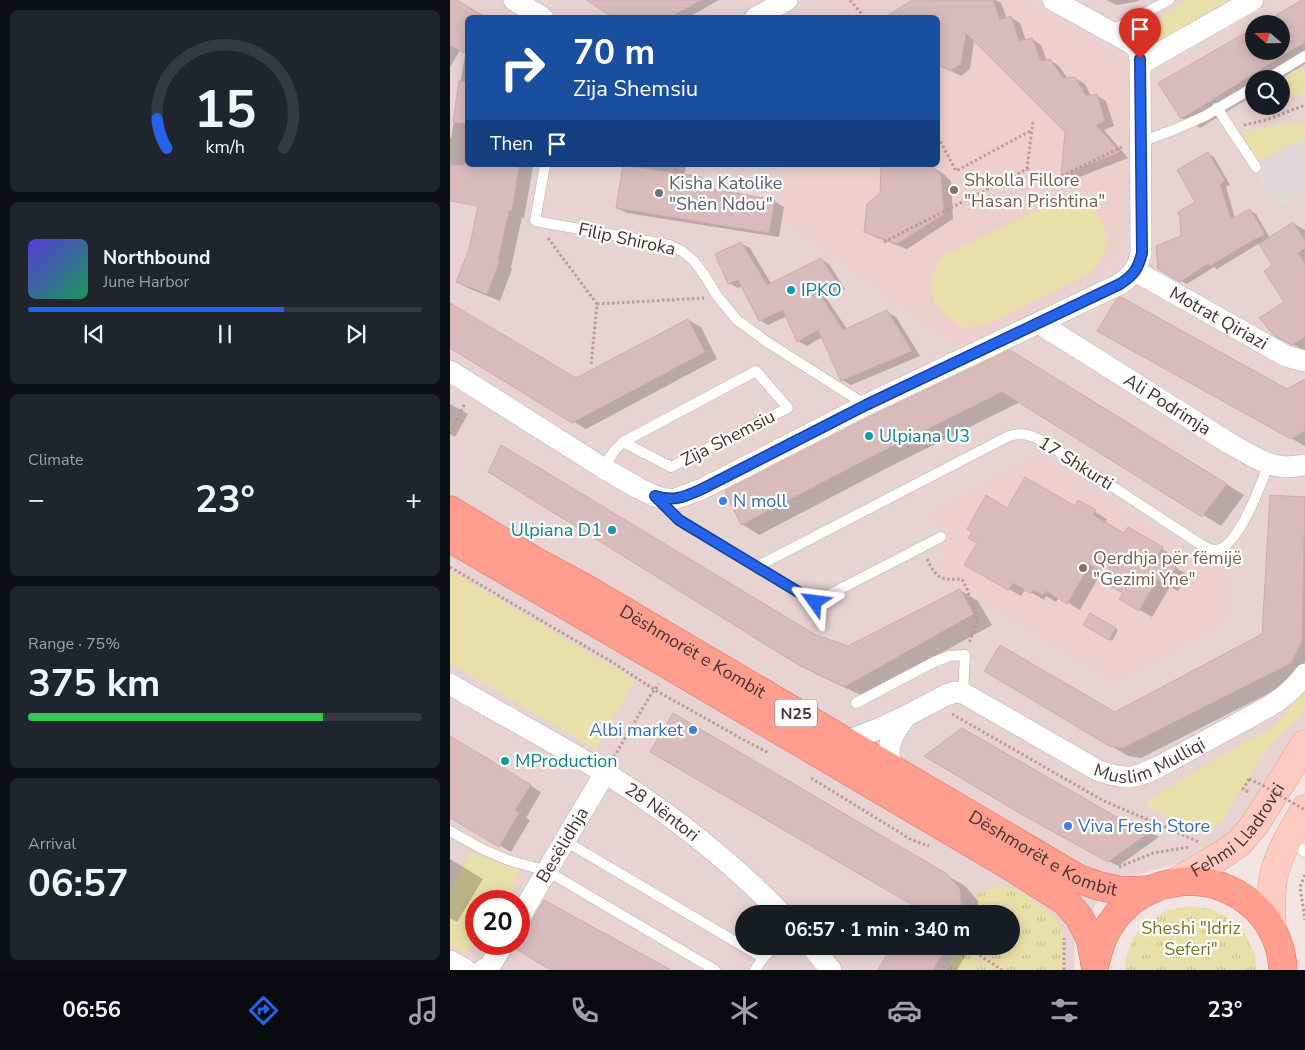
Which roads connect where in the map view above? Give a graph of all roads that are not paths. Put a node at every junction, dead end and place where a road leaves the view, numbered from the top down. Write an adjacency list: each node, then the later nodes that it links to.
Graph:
1 (514, 0): 6 (street)
2 (787, 0): 7 (street)
3 (1053, 0): 8 (street)
4 (1169, 0): 8 (lane)
5 (1253, 0): 10 (street)
6 (538, 15)
7 (760, 15)
8 (1110, 32): 10 (street)
9 (1305, 56): 11 (lane)
10 (1140, 59): 14 (street)
11 (1282, 70)
12 (1245, 92): 13 (lane)
13 (1217, 108): 14 (lane); 16 (lane)
14 (1141, 138): 17 (street)
15 (545, 167): 21 (lane, Filip Shiroka)
16 (1256, 167)
17 (1136, 271): 18 (street, Zija Shemsiu); 19 (street, Motrat Qiriazi)
18 (1038, 323): 21 (street, Zija Shemsiu); 23 (street, Ali Podrimja)
19 (1305, 361)
20 (450, 371): 25 (street, Zija Shemsiu)
21 (866, 405): 26 (street, Zija Shemsiu)
22 (623, 442): 22 (lane, Zija Shemsiu); 25 (lane, Zija Shemsiu)
23 (1269, 463): 24 (street, Ali Podrimja); 30 (lane, 17 Shkurti)
24 (1305, 465)
25 (603, 468): 26 (street, Zija Shemsiu)
26 (655, 496): 30 (lane)
27 (450, 510): 36 (main road, Dëshmorët e Kombit / N25)
28 (941, 537): 30 (lane)
29 (450, 538): 55 (main road, Dëshmorët e Kombit / N25)
30 (756, 567)
31 (1305, 674): 33 (street, Muslim Mulliqi)
32 (450, 684): 38 (street, 28 Nëntori)
33 (963, 693): 34 (lane); 35 (street)
34 (856, 703)
35 (906, 716): 36 (street); 39 (street)
36 (845, 742): 39 (main road, Dëshmorët e Kombit / N25)
37 (1305, 744): 45 (main road, Fehmi Lladrovci)
38 (605, 773): 42 (street, Besëlidhja); 48 (street, 28 Nëntori)
39 (897, 773): 46 (main road, Dëshmorët e Kombit / N25)
40 (1305, 809): 43 (main road, Fehmi Lladrovci)
41 (450, 831): 44 (lane)
42 (565, 841): 44 (street, Besëlidhja); 53 (lane)
43 (1297, 845): 49 (main road, Fehmi Lladrovci)
44 (547, 871): 47 (street, Besëlidhja); 58 (lane)
45 (1178, 881): 46 (main road); 49 (main road)
46 (1149, 890): 55 (main road)
47 (530, 900)
48 (773, 905)
49 (1272, 928): 61 (main road)
50 (497, 955): 56 (street)
51 (766, 955): 53 (lane)
52 (818, 955): 60 (street)
53 (763, 958): 59 (lane)
54 (450, 961): 57 (street)
55 (1095, 967)
56 (490, 969)
57 (466, 970)
58 (714, 970)
59 (755, 970)
60 (831, 970)
61 (1283, 970)

